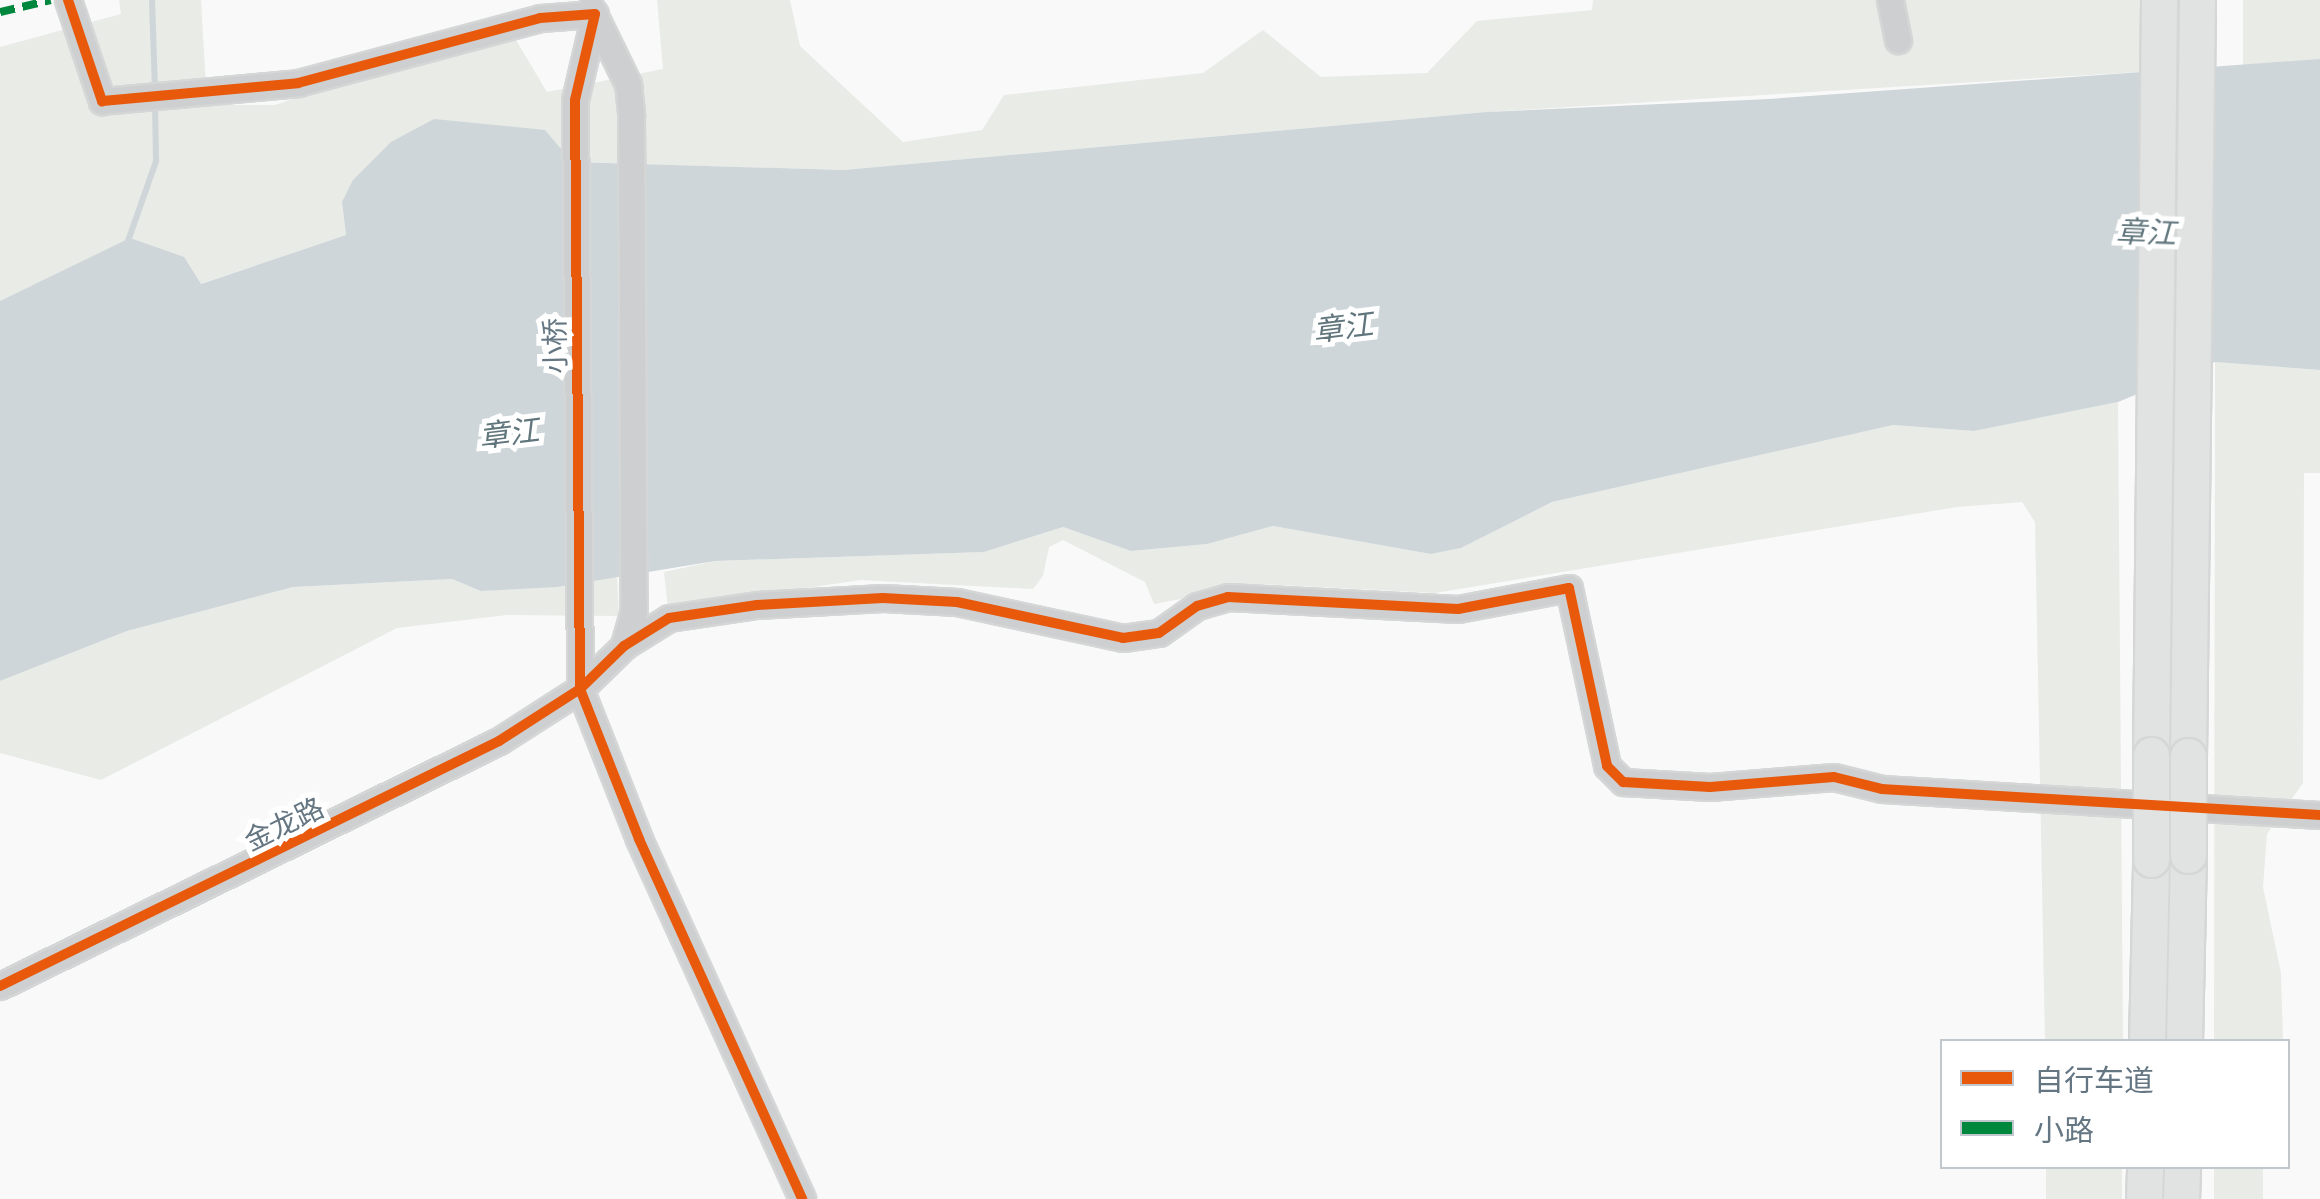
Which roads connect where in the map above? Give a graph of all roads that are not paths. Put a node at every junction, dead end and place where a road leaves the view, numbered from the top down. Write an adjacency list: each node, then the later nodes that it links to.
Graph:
1 (68, 0): 5 (street)
2 (1890, 0): 6 (street)
3 (2159, 0): 11 (highway, bridge)
4 (2197, 0): 12 (highway, bridge)
5 (590, 7): 7 (street); 8 (street, 小桥)
6 (1898, 40)
7 (624, 646): 8 (street, 金龙路); 9 (street, 金龙路)
8 (580, 688): 10 (street, 金龙路); 15 (street)
9 (2320, 815)
10 (0, 986)
11 (2148, 1039)
12 (2184, 1039)
13 (2145, 1169): 16 (highway)
14 (2182, 1169): 17 (highway)
15 (802, 1199)
16 (2144, 1199)
17 (2181, 1199)

